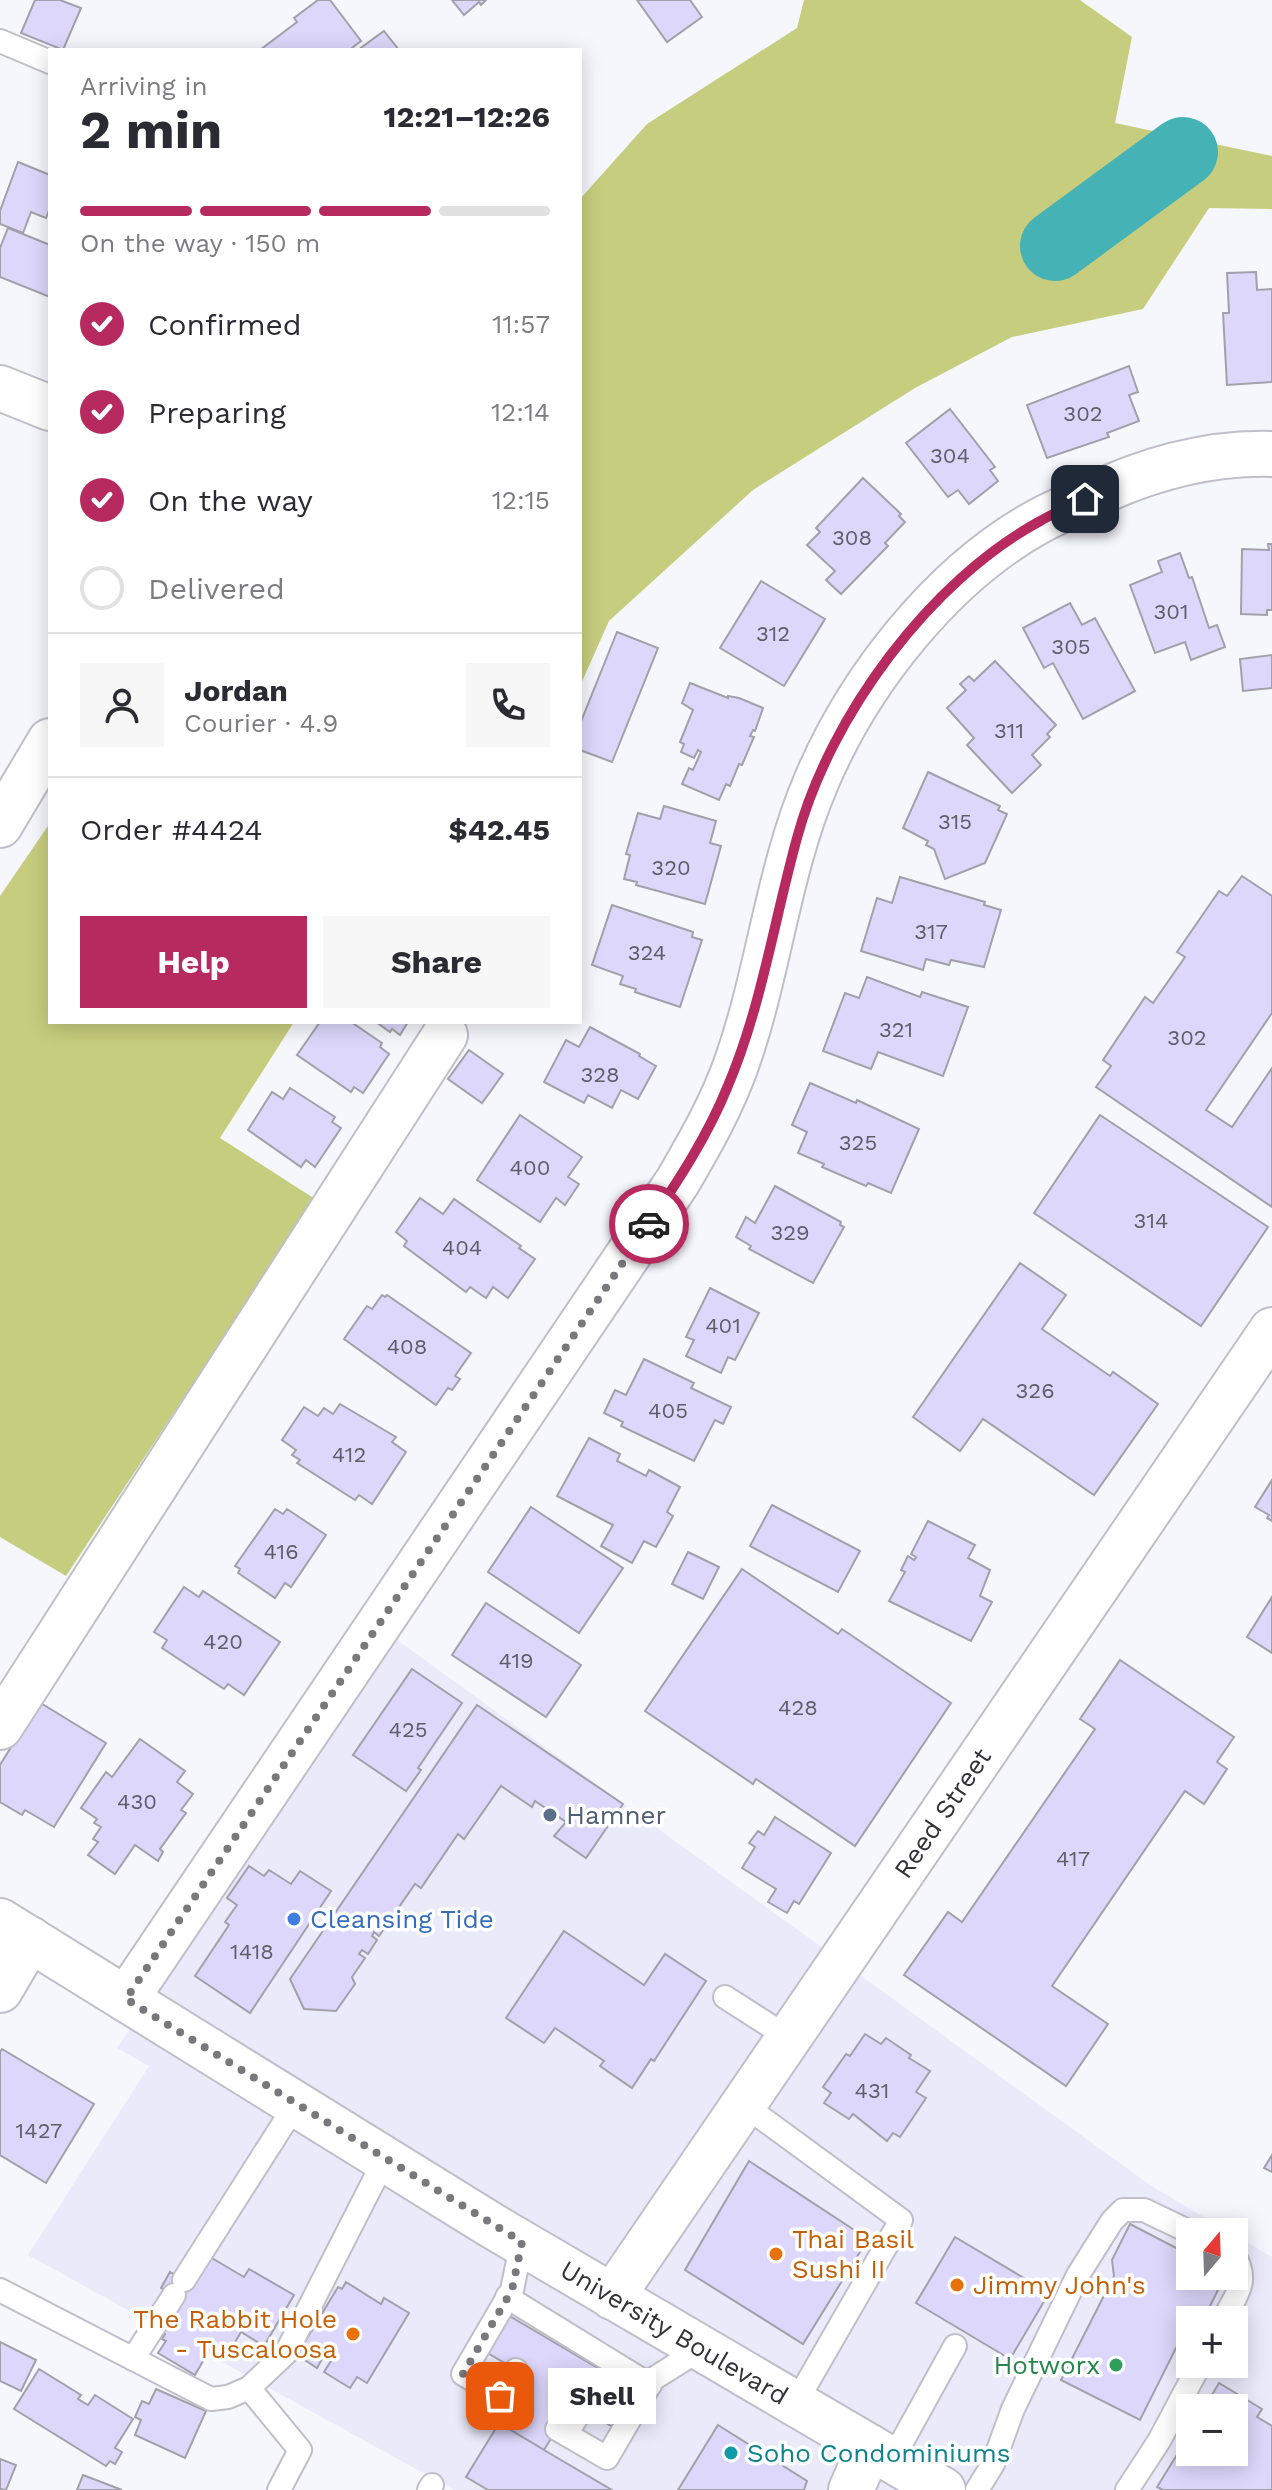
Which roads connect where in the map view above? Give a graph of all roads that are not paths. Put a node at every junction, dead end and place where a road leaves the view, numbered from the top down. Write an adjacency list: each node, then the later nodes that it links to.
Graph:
1 (0, 41): 2 (lane)
2 (48, 61)
3 (0, 388): 4 (street)
4 (48, 407)
5 (1272, 454): 14 (street)
6 (48, 744): 7 (street)
7 (0, 825)
8 (445, 1035): 10 (street)
9 (1272, 1330): 15 (street, Reed Street)
10 (0, 1727)
11 (15, 1930): 12 (street); 14 (street, University Boulevard)
12 (0, 1990)
13 (725, 1997): 15 (lane)
14 (126, 1999): 16 (street, University Boulevard)
15 (789, 2038): 17 (street, Reed Street)
16 (296, 2104): 18 (street, University Boulevard); 26 (lane)
17 (744, 2105): 23 (street, Reed Street); 31 (lane)
18 (385, 2159): 20 (street, University Boulevard); 30 (lane)
19 (1176, 2225): 37 (lane)
20 (522, 2242): 22 (lane); 23 (street, University Boulevard)
21 (0, 2290): 26 (lane)
22 (507, 2297): 27 (lane); 29 (lane)
23 (612, 2297): 25 (street, University Boulevard)
24 (955, 2346): 33 (lane)
25 (701, 2349): 29 (lane); 31 (street, University Boulevard)
26 (133, 2359): 30 (lane)
27 (516, 2370)
28 (1193, 2378): 38 (lane)
29 (650, 2385): 32 (lane)
30 (249, 2388): 34 (lane)
31 (795, 2404): 33 (street, University Boulevard)
32 (582, 2409)
33 (881, 2454): 35 (street); 36 (street, University Boulevard)
34 (279, 2490)
35 (851, 2490)
36 (943, 2490)
37 (977, 2490)
38 (1127, 2490)

